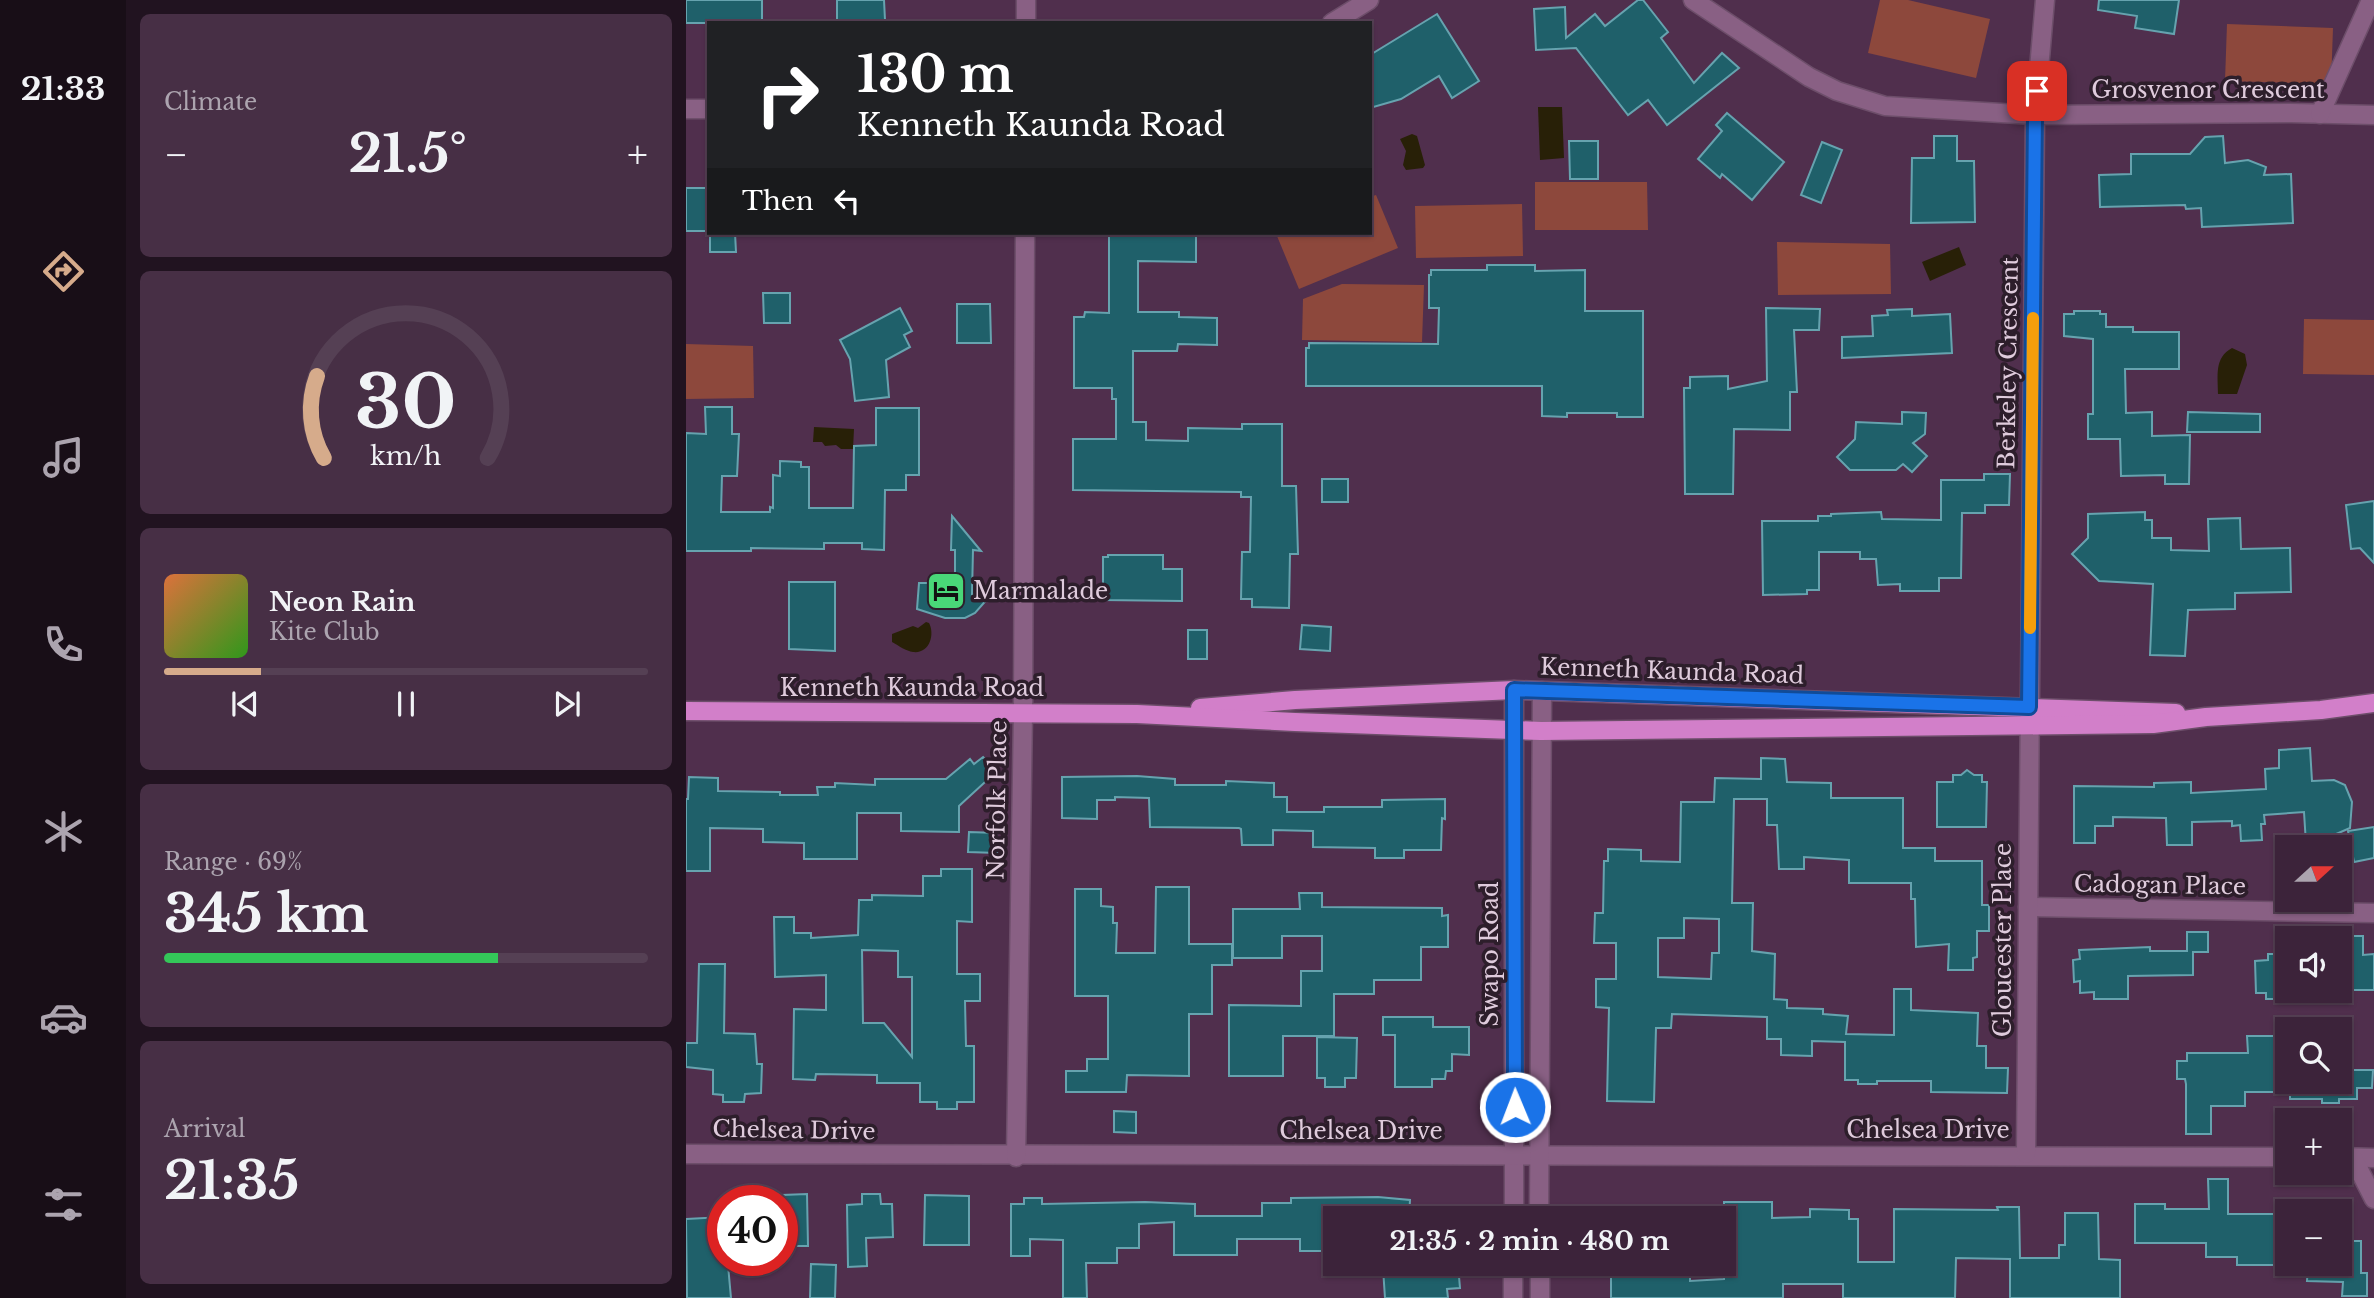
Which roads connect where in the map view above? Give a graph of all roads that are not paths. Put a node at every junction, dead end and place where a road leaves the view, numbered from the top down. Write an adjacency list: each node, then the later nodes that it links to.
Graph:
1 (1026, 0): 6 (street)
2 (1369, 0): 7 (street)
3 (1693, 0): 11 (street, Grosvenor Crescent)
4 (2045, 0): 11 (street, Berkeley Crescent)
5 (2371, 0): 10 (street)
6 (1026, 21)
7 (1335, 21)
8 (686, 109): 9 (street)
9 (707, 109)
10 (2320, 114): 11 (street, Grosvenor Crescent); 12 (street, Grosvenor Crescent)
11 (2035, 115): 17 (street, Berkeley Crescent)
12 (2374, 115)
13 (1025, 235): 19 (street, Norfolk Place)
14 (1514, 690): 15 (main road, Kenneth Kaunda Road); 20 (main road, Kenneth Kaunda Road); 23 (street, Swapo Road)
15 (1542, 691): 17 (main road, Kenneth Kaunda Road); 24 (street)
16 (2374, 703): 21 (main road, Kenneth Kaunda Road)
17 (2029, 707): 21 (main road, Kenneth Kaunda Road); 22 (street, Berkeley Crescent)
18 (686, 711): 19 (main road, Kenneth Kaunda Road)
19 (1023, 713): 20 (main road, Kenneth Kaunda Road); 31 (street, Norfolk Place)
20 (1138, 714): 23 (main road, Kenneth Kaunda Road)
21 (2206, 717): 22 (main road, Kenneth Kaunda Road)
22 (2029, 727): 24 (main road, Kenneth Kaunda Road); 25 (street, Gloucester Place)
23 (1513, 730): 24 (main road, Kenneth Kaunda Road); 30 (street, Swapo Road)
24 (1541, 732): 29 (street)
25 (2028, 907): 26 (street, Cadogan Place); 28 (street, Gloucester Place)
26 (2374, 913)
27 (686, 1154): 31 (street, Chelsea Drive)
28 (2026, 1154): 29 (street, Chelsea Drive); 32 (street, Chelsea Drive)
29 (1539, 1155): 30 (street, Chelsea Drive); 38 (street)
30 (1516, 1156): 31 (street, Chelsea Drive); 37 (street, Swapo Road)
31 (1016, 1157)
32 (2275, 1157)
33 (2352, 1157): 34 (street)
34 (2374, 1158)
35 (2352, 1166): 36 (street)
36 (2374, 1199)
37 (1514, 1206)
38 (1539, 1206)
39 (1513, 1276): 41 (street)
40 (1539, 1276): 42 (street)
41 (1513, 1298)
42 (1540, 1298)

